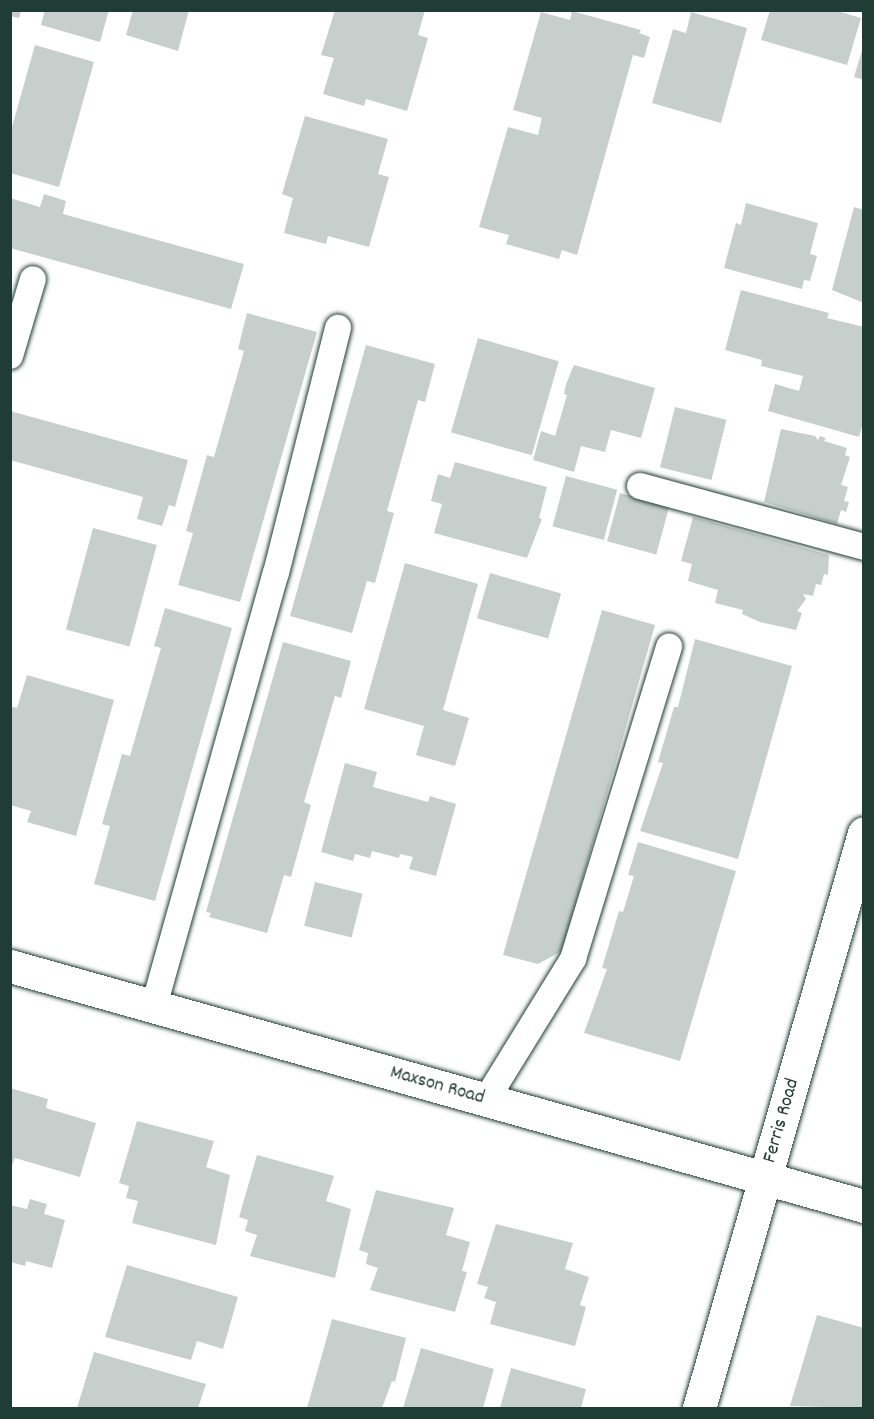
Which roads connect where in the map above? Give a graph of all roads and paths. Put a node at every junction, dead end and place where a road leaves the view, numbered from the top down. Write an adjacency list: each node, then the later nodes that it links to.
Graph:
1 (33, 279): 3 (lane)
2 (338, 328): 9 (lane)
3 (10, 356)
4 (640, 486): 5 (lane)
5 (864, 547)
6 (669, 646): 10 (lane)
7 (864, 832): 11 (street, Ferris Road)
8 (10, 966): 9 (street, Maxson Road)
9 (154, 1006): 10 (street, Maxson Road)
10 (486, 1100): 11 (street, Maxson Road)
11 (766, 1178): 12 (street, Maxson Road); 13 (street, Ferris Road)
12 (864, 1206)
13 (699, 1408)

